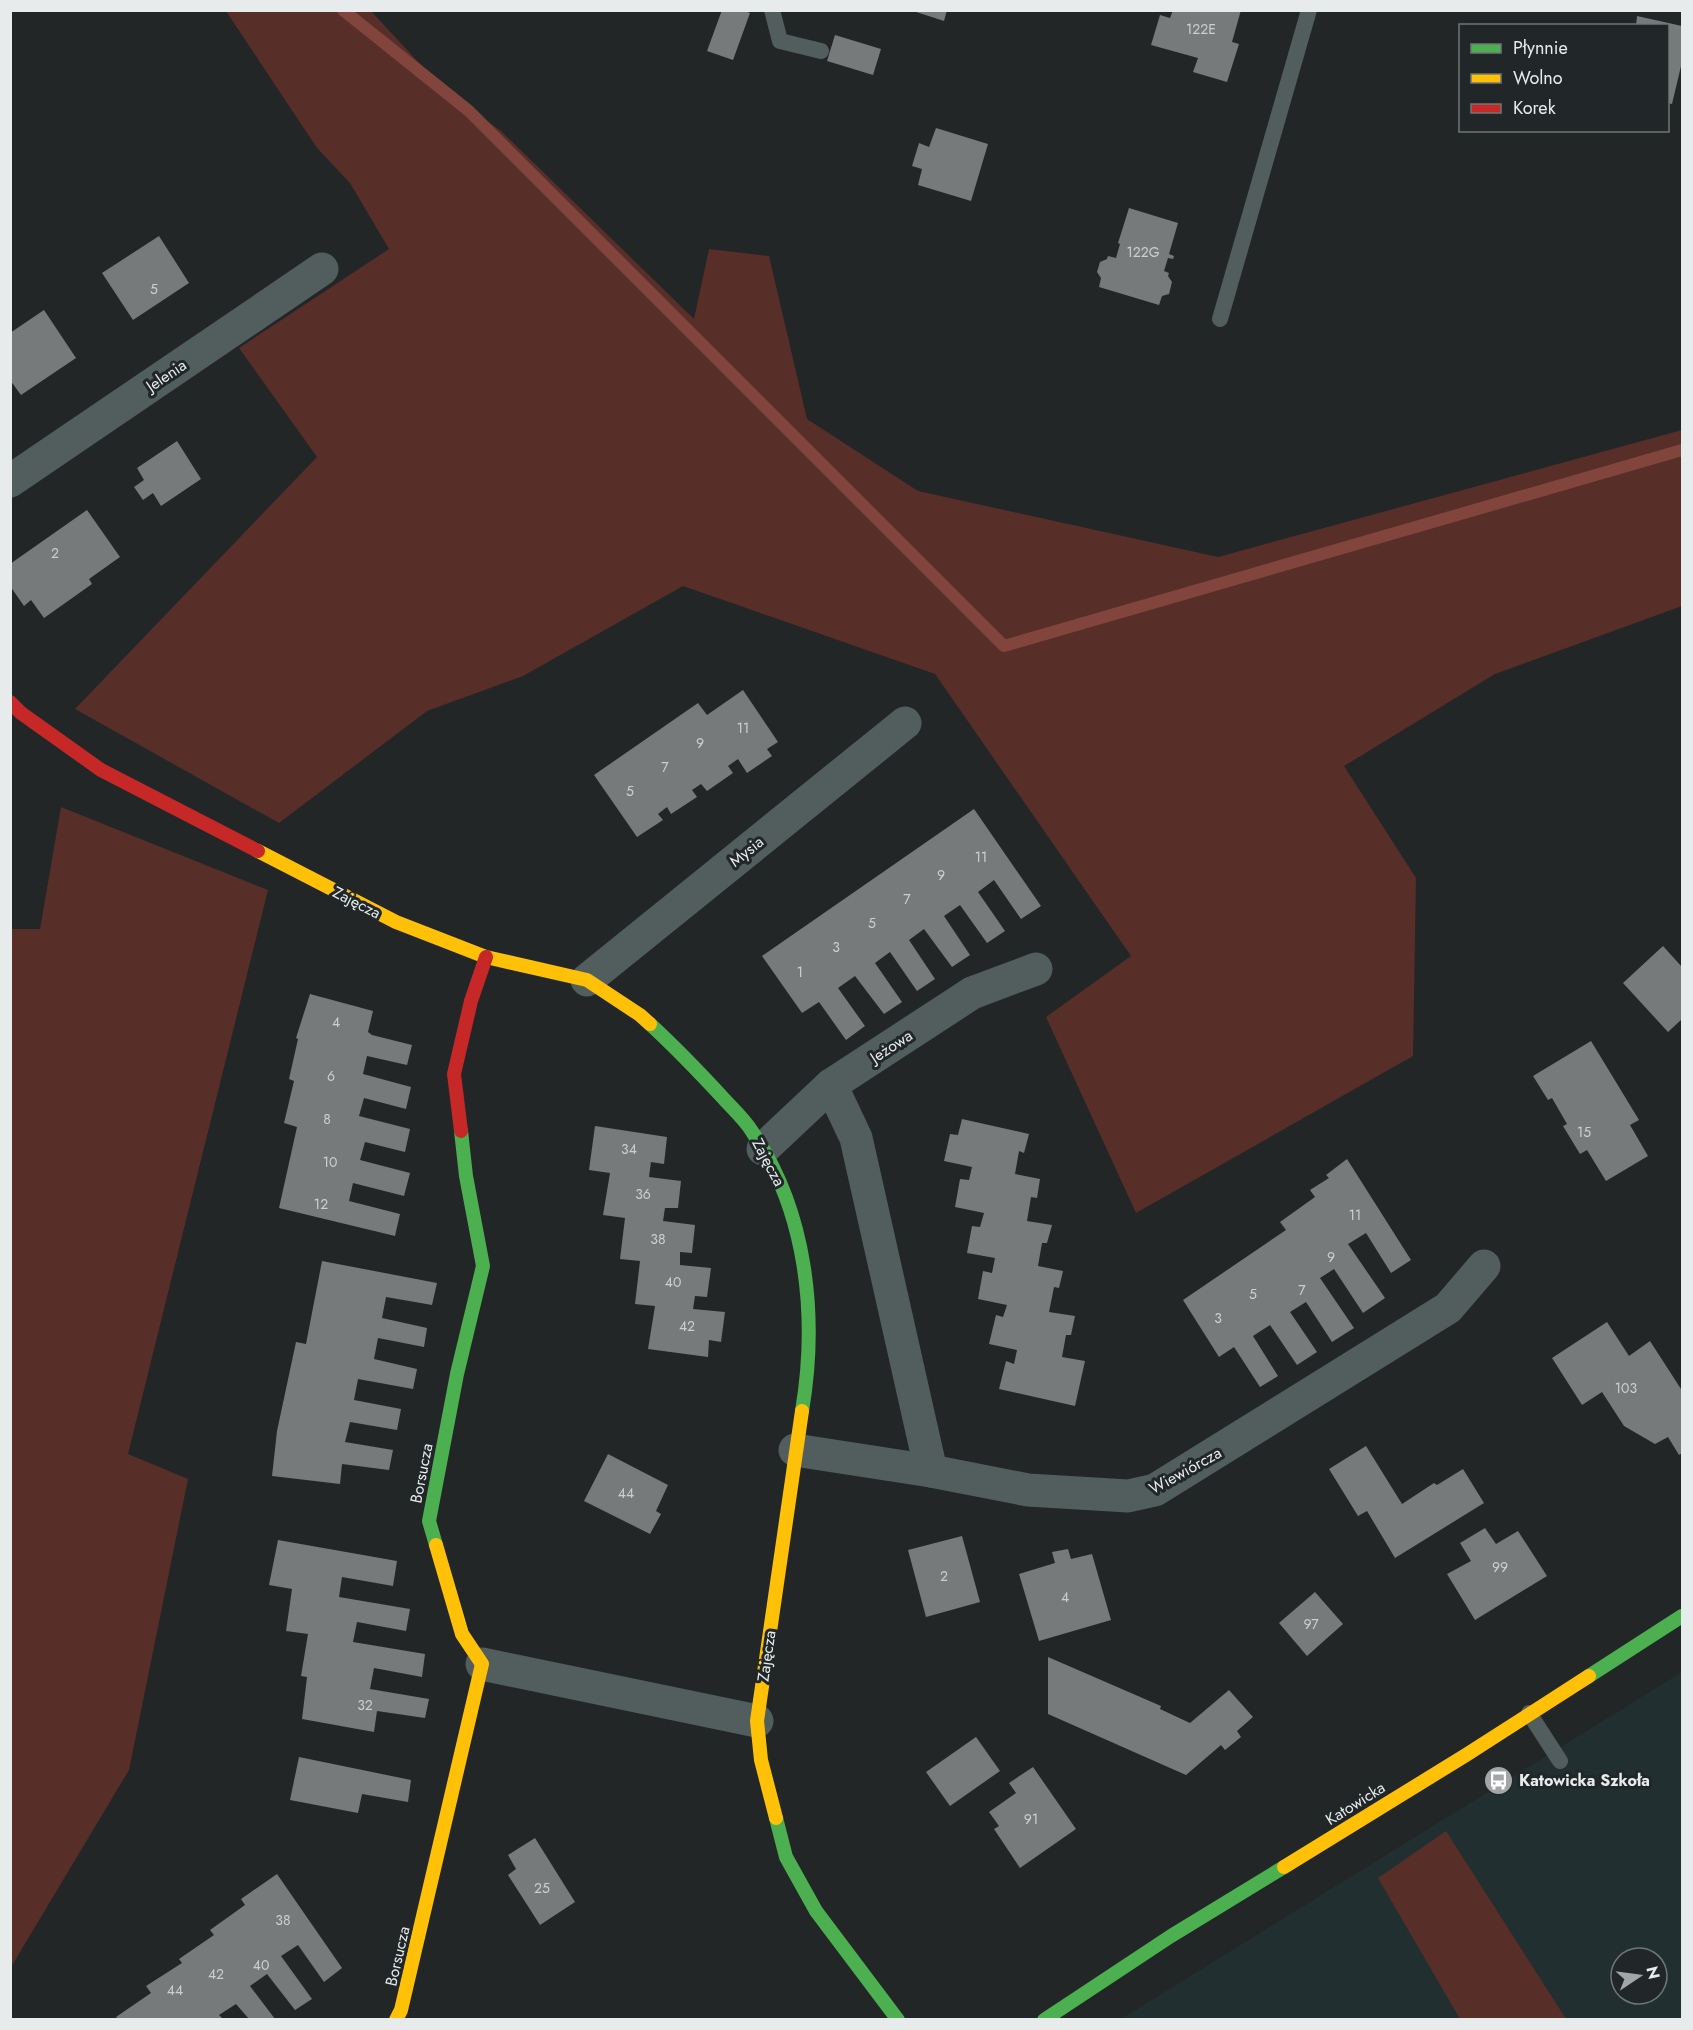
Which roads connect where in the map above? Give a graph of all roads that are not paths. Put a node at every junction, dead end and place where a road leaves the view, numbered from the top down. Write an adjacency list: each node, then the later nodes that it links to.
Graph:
1 (772, 10): 3 (lane)
2 (1309, 10): 5 (lane)
3 (821, 51)
4 (322, 269): 6 (street, Jelenia)
5 (1220, 318)
6 (10, 480)
7 (10, 702): 9 (street, Zajęcza)
8 (905, 723): 11 (street, Mysia)
9 (486, 957): 11 (street, Zajęcza); 18 (street, Borsucza)
10 (1036, 969): 12 (street, Jeżowa)
11 (587, 980): 13 (street, Zajęcza)
12 (831, 1085): 13 (street, Jeżowa); 16 (street)
13 (763, 1149): 15 (street, Zajęcza)
14 (1484, 1266): 16 (street, Wiewiórcza)
15 (795, 1450): 16 (street, Wiewiórcza); 20 (street, Zajęcza)
16 (931, 1471)
17 (1683, 1616): 19 (street, Katowicka)
18 (482, 1664): 20 (street); 22 (street, Borsucza)
19 (1529, 1713): 21 (lane); 24 (street, Katowicka)
20 (757, 1721): 23 (street, Zajęcza)
21 (1560, 1761)
22 (396, 2019)
23 (898, 2019)
24 (1044, 2019)

